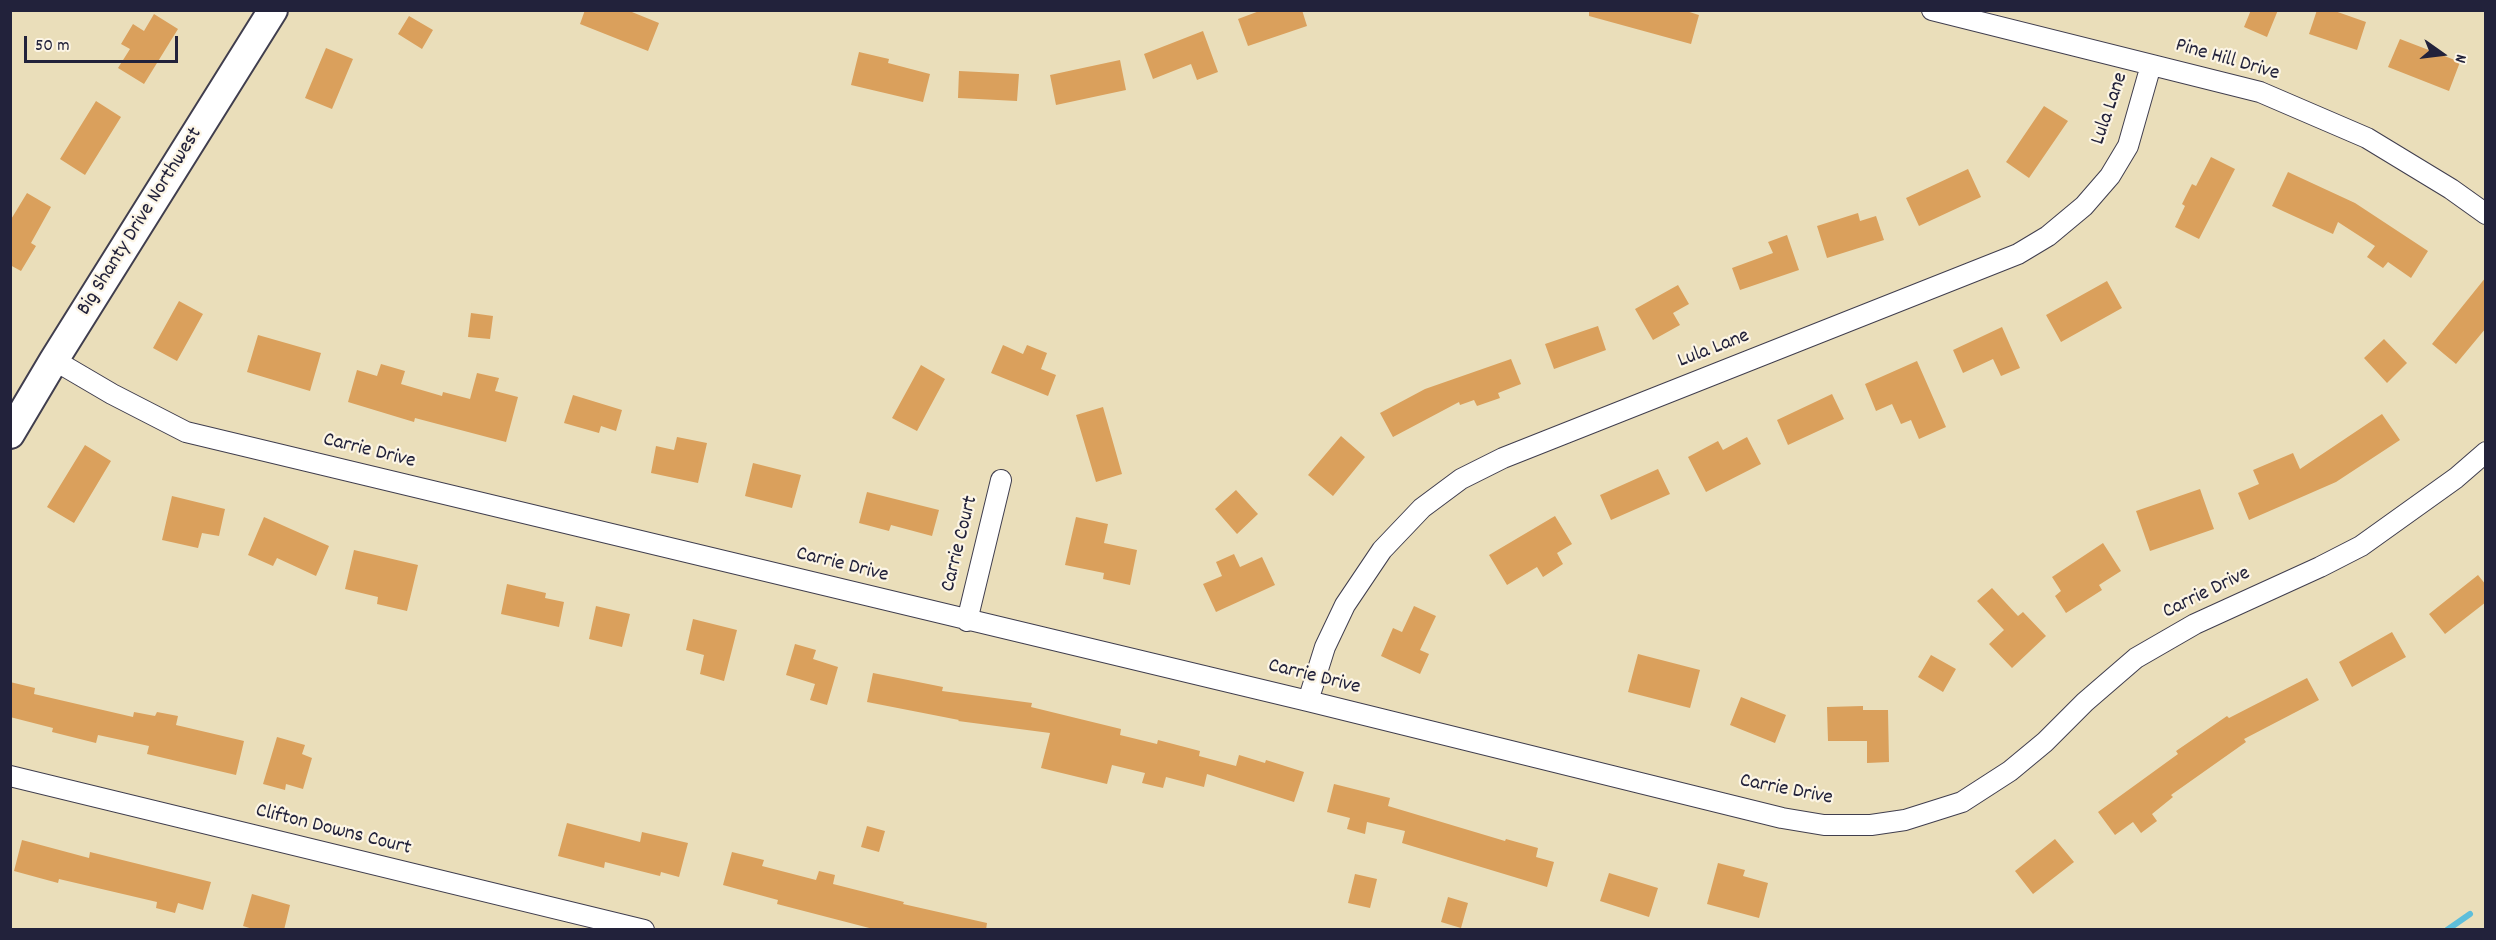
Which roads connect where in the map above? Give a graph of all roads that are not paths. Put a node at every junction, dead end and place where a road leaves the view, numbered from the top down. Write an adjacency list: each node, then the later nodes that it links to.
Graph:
1 (273, 10): 5 (street, Big Shanty Drive Northwest)
2 (1932, 10): 3 (street, Pine Hill Drive)
3 (2151, 65): 4 (street, Pine Hill Drive); 10 (street, Lula Lane)
4 (2486, 214)
5 (54, 360): 6 (street, Big Shanty Drive Northwest); 9 (street, Carrie Drive)
6 (10, 434)
7 (2486, 452): 10 (street, Carrie Drive)
8 (1001, 480): 9 (street, Carrie Court)
9 (967, 621): 10 (street, Carrie Drive)
10 (1308, 701)
11 (10, 776): 12 (street, Clifton Downs Court)
12 (644, 930)

